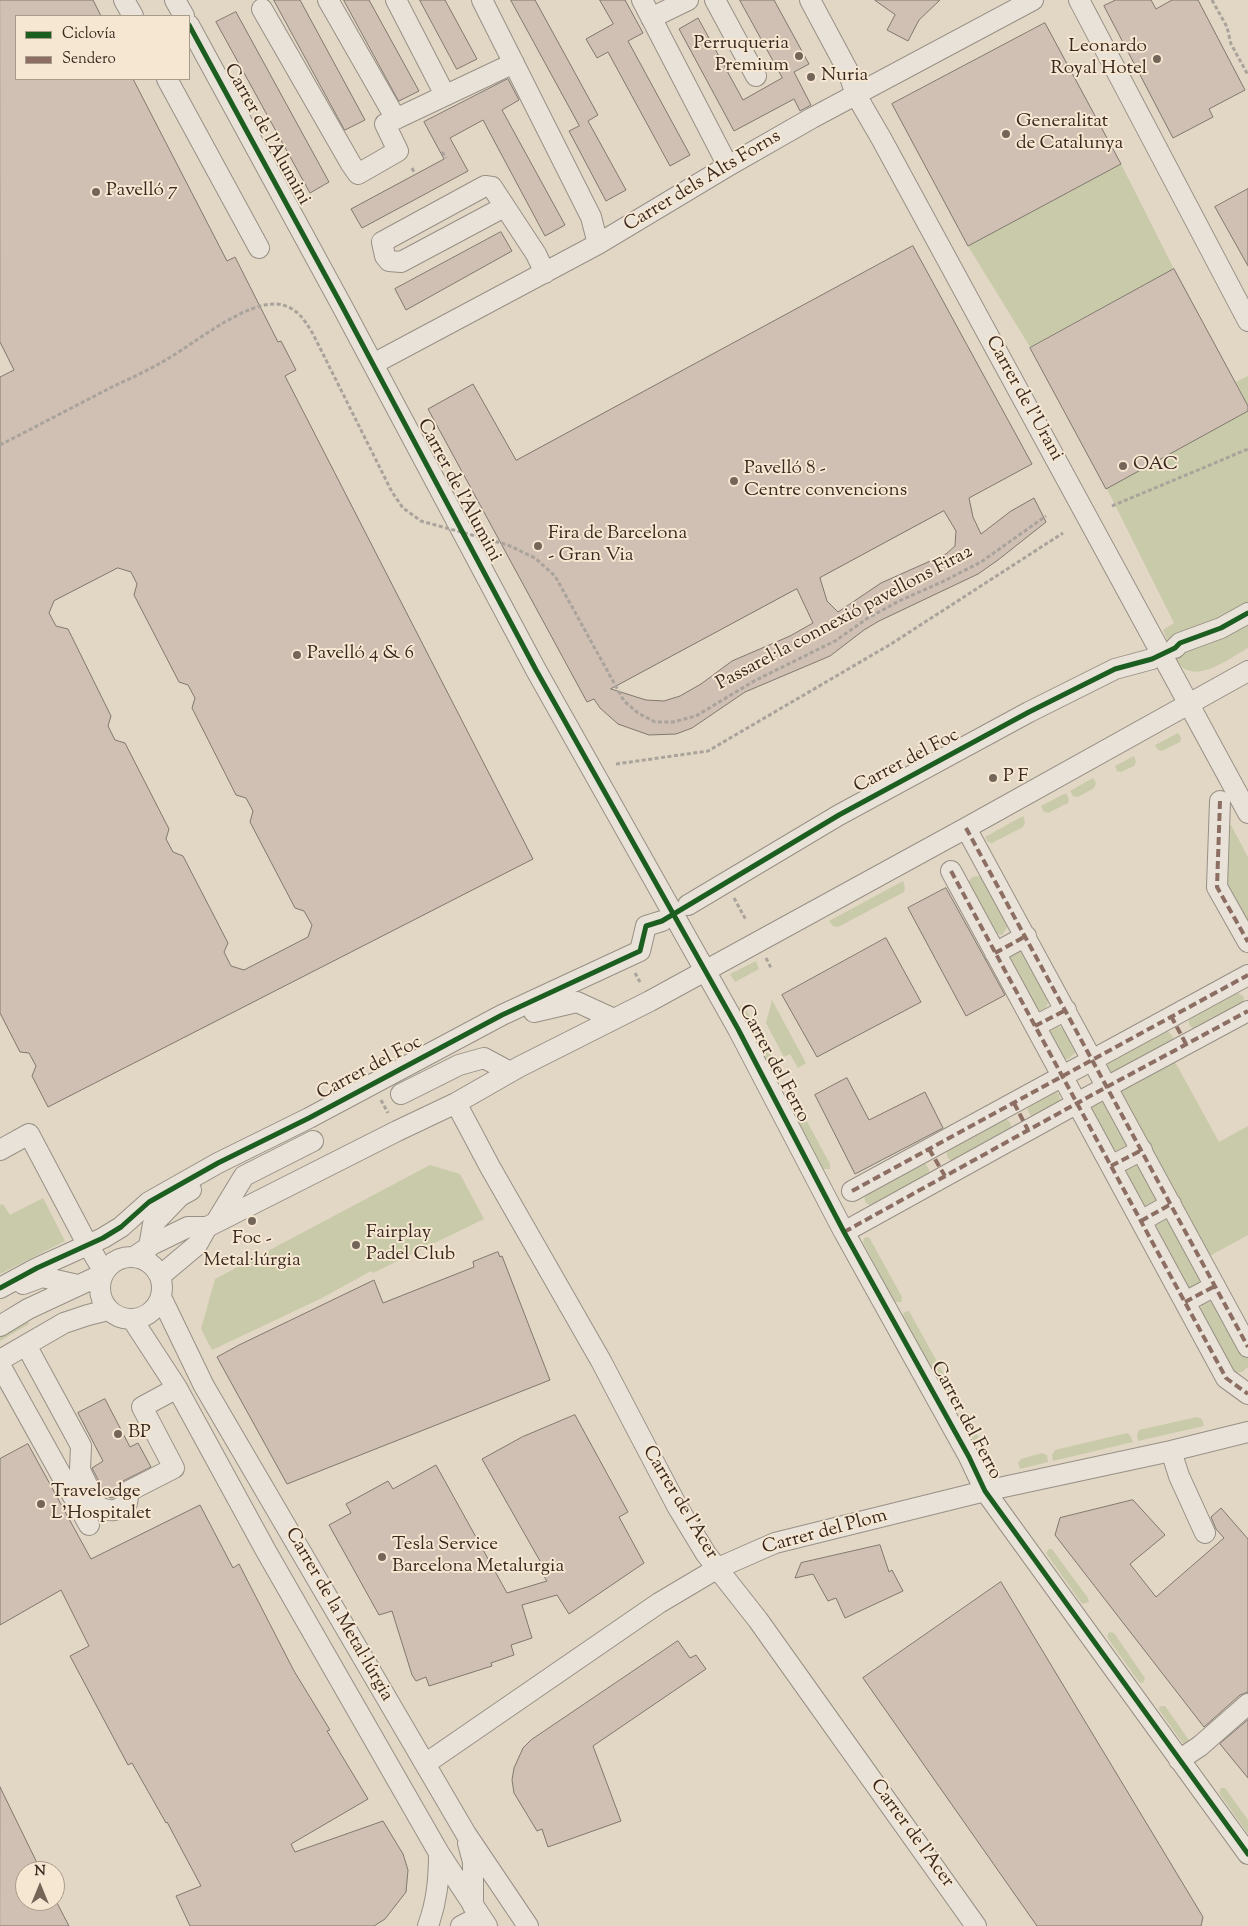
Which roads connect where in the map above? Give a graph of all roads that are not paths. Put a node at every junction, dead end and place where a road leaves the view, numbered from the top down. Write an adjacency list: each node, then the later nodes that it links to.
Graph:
1 (124, 0): 13 (street)
2 (175, 0): 14 (street)
3 (328, 0): 22 (street)
4 (396, 0): 20 (street)
5 (482, 0): 17 (street)
6 (642, 0): 15 (street)
7 (688, 0): 15 (street)
8 (715, 0): 18 (street)
9 (810, 0): 21 (street, Carrer de l'Urani)
10 (1034, 0): 21 (street, Carrer dels Alts Forns)
11 (1079, 0): 28 (street)
12 (262, 8): 22 (street)
13 (132, 15)
14 (183, 15)
15 (651, 18): 23 (street)
16 (190, 27): 29 (street, Carrer de l'Alumini)
17 (514, 62): 20 (street); 25 (street)
18 (756, 76)
19 (168, 80): 26 (street)
20 (445, 95): 22 (street)
21 (856, 95): 23 (street, Carrer dels Alts Forns); 34 (street, Carrer de l'Urani)
22 (396, 119)
23 (728, 166): 25 (street, Carrer dels Alts Forns)
24 (504, 207): 24 (street); 27 (street)
25 (598, 244): 27 (street, Carrer dels Alts Forns)
26 (259, 248)
27 (545, 273): 29 (street, Carrer dels Alts Forns)
28 (1248, 321)
29 (373, 364): 44 (street, Carrer de l'Alumini)
30 (1248, 613): 31 (street)
31 (1178, 646)
32 (1148, 661): 39 (street, Carrer del Foc)
33 (1248, 671): 34 (street)
34 (1190, 704): 36 (street, Carrer de l'Urani); 37 (street)
35 (1220, 801): 42 (street)
36 (1248, 813)
37 (966, 828): 41 (street); 44 (street)
38 (951, 871): 43 (street)
39 (689, 904)
40 (654, 924): 72 (street, Carrer del Foc)
41 (1026, 936): 43 (street); 46 (street)
42 (1248, 942)
43 (995, 953): 50 (street)
44 (704, 970): 49 (street); 71 (street, Carrer del Ferro)
45 (1247, 979): 48 (street)
46 (1066, 1010): 50 (street); 52 (street)
47 (1248, 1011): 51 (street)
48 (1171, 1016): 51 (street); 52 (street)
49 (614, 1019): 53 (street); 73 (street)
50 (1035, 1026): 54 (street)
51 (1186, 1044): 55 (street)
52 (1093, 1060): 54 (street); 55 (street)
53 (510, 1072): 56 (street); 57 (street)
54 (1062, 1076): 58 (street); 59 (street)
55 (1107, 1086): 59 (street); 64 (street)
56 (401, 1094)
57 (456, 1103): 70 (street); 96 (street, Carrer de l'Acer)
58 (1014, 1103): 60 (street); 62 (street)
59 (1077, 1103): 60 (street); 65 (street)
60 (1028, 1130): 66 (street)
61 (312, 1142): 70 (street)
62 (929, 1149): 66 (street); 67 (street)
63 (0, 1150): 72 (street)
64 (1142, 1150): 65 (street); 68 (street)
65 (1111, 1166): 69 (street)
66 (945, 1176): 71 (street)
67 (852, 1191)
68 (1171, 1204): 69 (street); 77 (street)
69 (1141, 1221): 81 (street)
70 (212, 1225): 73 (street); 75 (street)
71 (844, 1232): 93 (street, Carrer del Ferro)
72 (94, 1242): 74 (street); 78 (street)
73 (145, 1249): 74 (street); 75 (street)
74 (103, 1273): 76 (street); 82 (street)
75 (160, 1276): 80 (street)
76 (78, 1285): 79 (street); 84 (street)
77 (1215, 1286): 81 (street); 86 (street)
78 (0, 1288)
79 (0, 1296)
80 (161, 1296): 83 (street); 99 (street, Carrer de la Metal·lúrgia)
81 (1185, 1302): 90 (street)
82 (108, 1310): 83 (street); 85 (street)
83 (132, 1319): 89 (street, Carrer de la Metal·lúrgia)
84 (0, 1326)
85 (26, 1345): 87 (street); 89 (street)
86 (1248, 1347)
87 (0, 1360)
88 (0, 1365): 94 (street)
89 (177, 1388): 101 (street, Carrer de la Metal·lúrgia)
90 (1248, 1394)
91 (1248, 1432): 92 (street, Carrer del Plom)
92 (1171, 1451): 93 (street, Carrer del Plom); 95 (street)
93 (985, 1491): 96 (street, Carrer del Plom); 98 (street, Carrer del Ferro)
94 (89, 1525)
95 (1205, 1533)
96 (718, 1568): 99 (street, Carrer del Plom); 107 (street, Carrer de l'Acer)
97 (1248, 1704): 98 (street)
98 (1179, 1760): 102 (street, Carrer del Ferro)
99 (425, 1764): 100 (street, Carrer de la Metal·lúrgia)
100 (466, 1834): 103 (street); 106 (street, Carrer de la Metal·lúrgia)
101 (439, 1853): 103 (street, Carrer de la Metal·lúrgia); 104 (street)
102 (1248, 1854)
103 (480, 1916): 105 (street)
104 (428, 1926)
105 (461, 1926)
106 (528, 1926)
107 (976, 1926)

